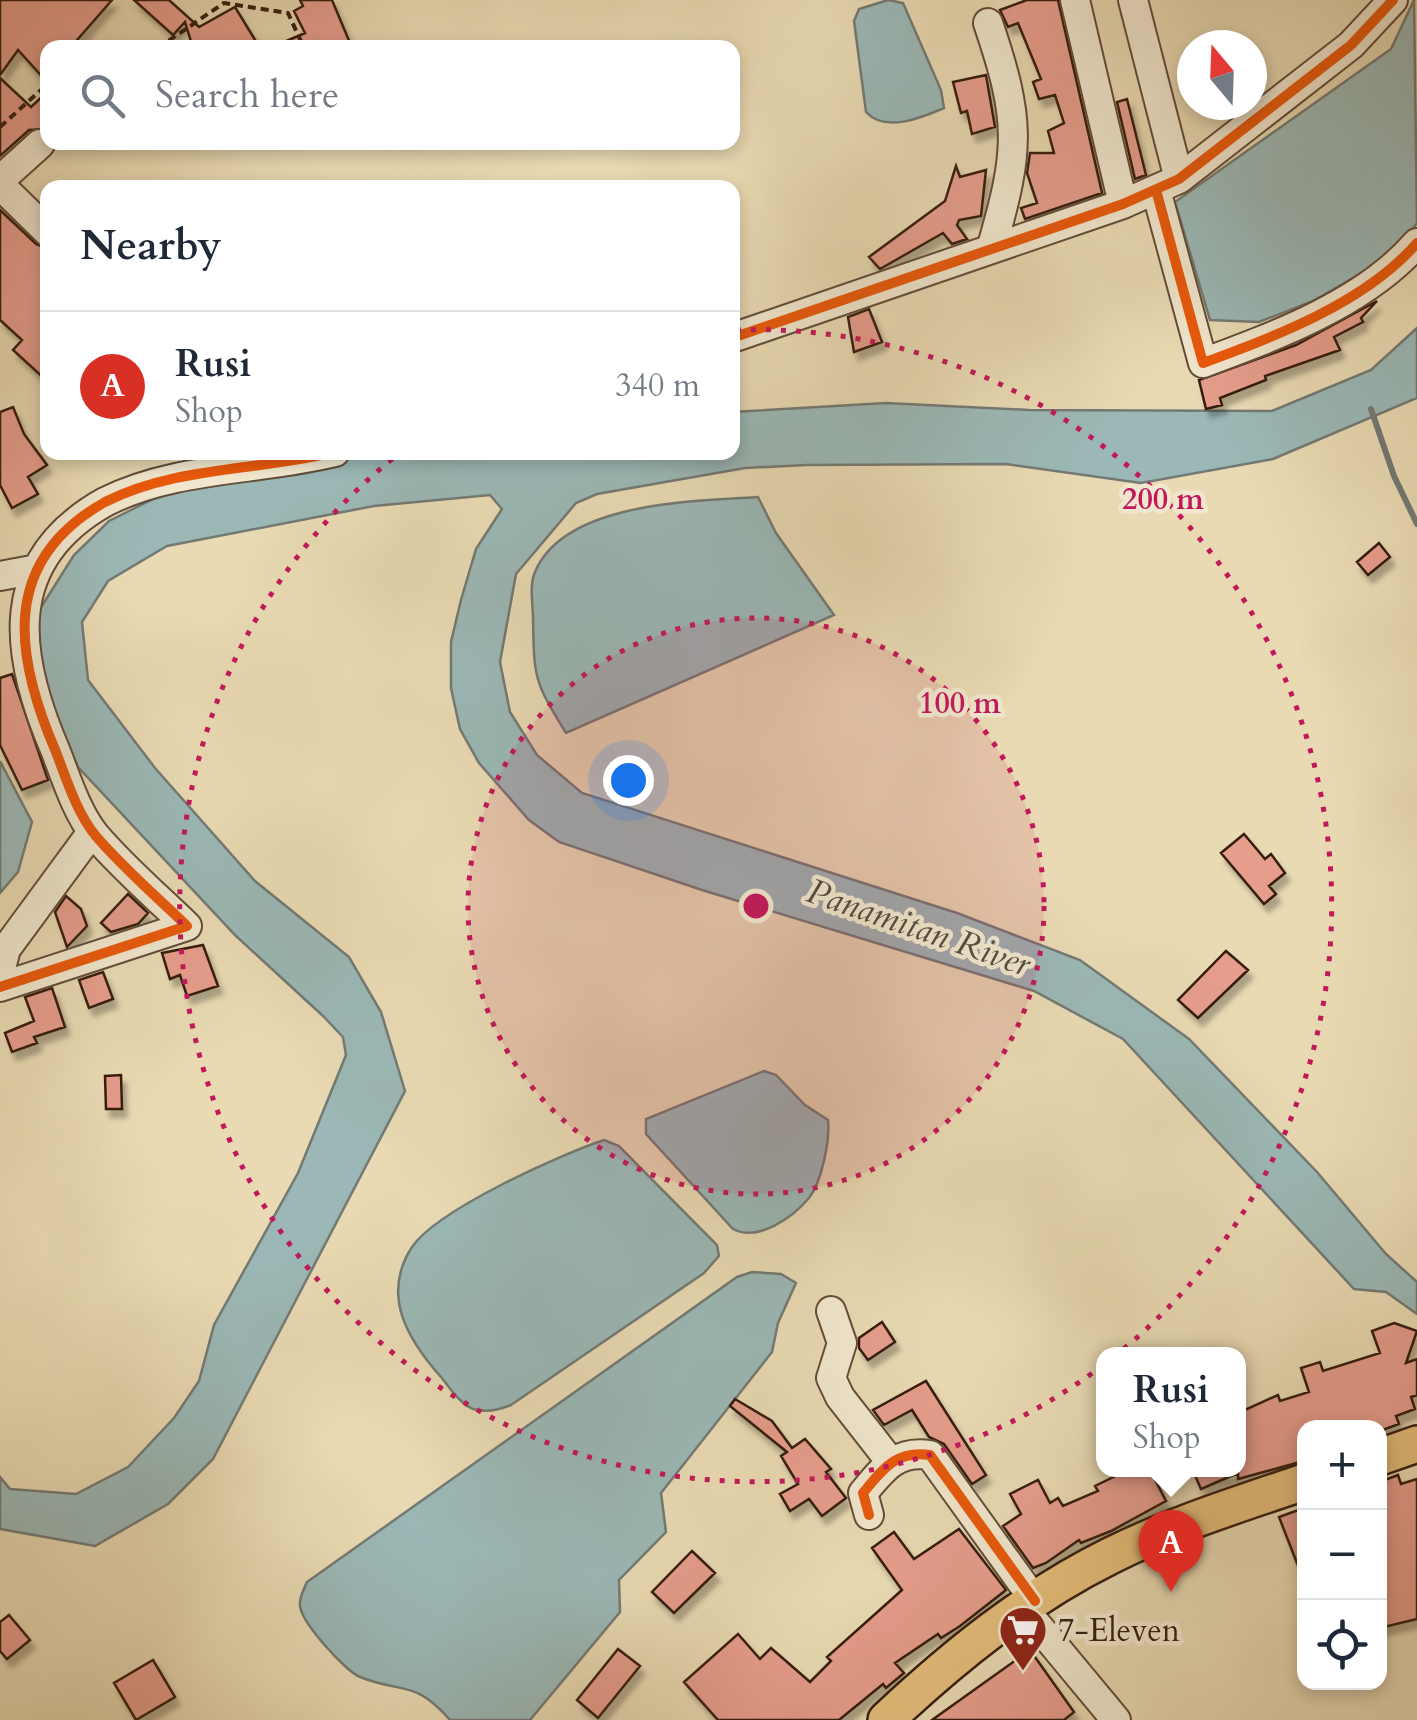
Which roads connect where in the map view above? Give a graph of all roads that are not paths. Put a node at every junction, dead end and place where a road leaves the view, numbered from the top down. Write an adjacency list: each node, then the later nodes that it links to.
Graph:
1 (1076, 0): 9 (street)
2 (1133, 0): 8 (street)
3 (1393, 0): 4 (street)
4 (1370, 11): 8 (street)
5 (988, 23): 12 (street)
6 (40, 144): 7 (street)
7 (0, 183): 10 (street)
8 (1168, 184): 9 (street); 11 (street)
9 (1122, 204): 12 (street)
10 (40, 224)
11 (1417, 242)
12 (992, 246): 13 (street)
13 (740, 335)
14 (190, 460): 16 (street)
15 (287, 460): 16 (street)
16 (172, 479): 17 (street)
17 (32, 570): 18 (street); 19 (street)
18 (0, 576)
19 (92, 832): 20 (street); 21 (street)
20 (0, 972)
21 (0, 987)
22 (831, 1311): 25 (street)
23 (1417, 1444): 24 (main road)
24 (1387, 1455)
25 (890, 1461): 27 (street); 28 (street)
26 (1297, 1485): 28 (main road)
27 (868, 1514)
28 (1029, 1605): 29 (main road); 30 (street)
29 (886, 1720)
30 (1116, 1720)

